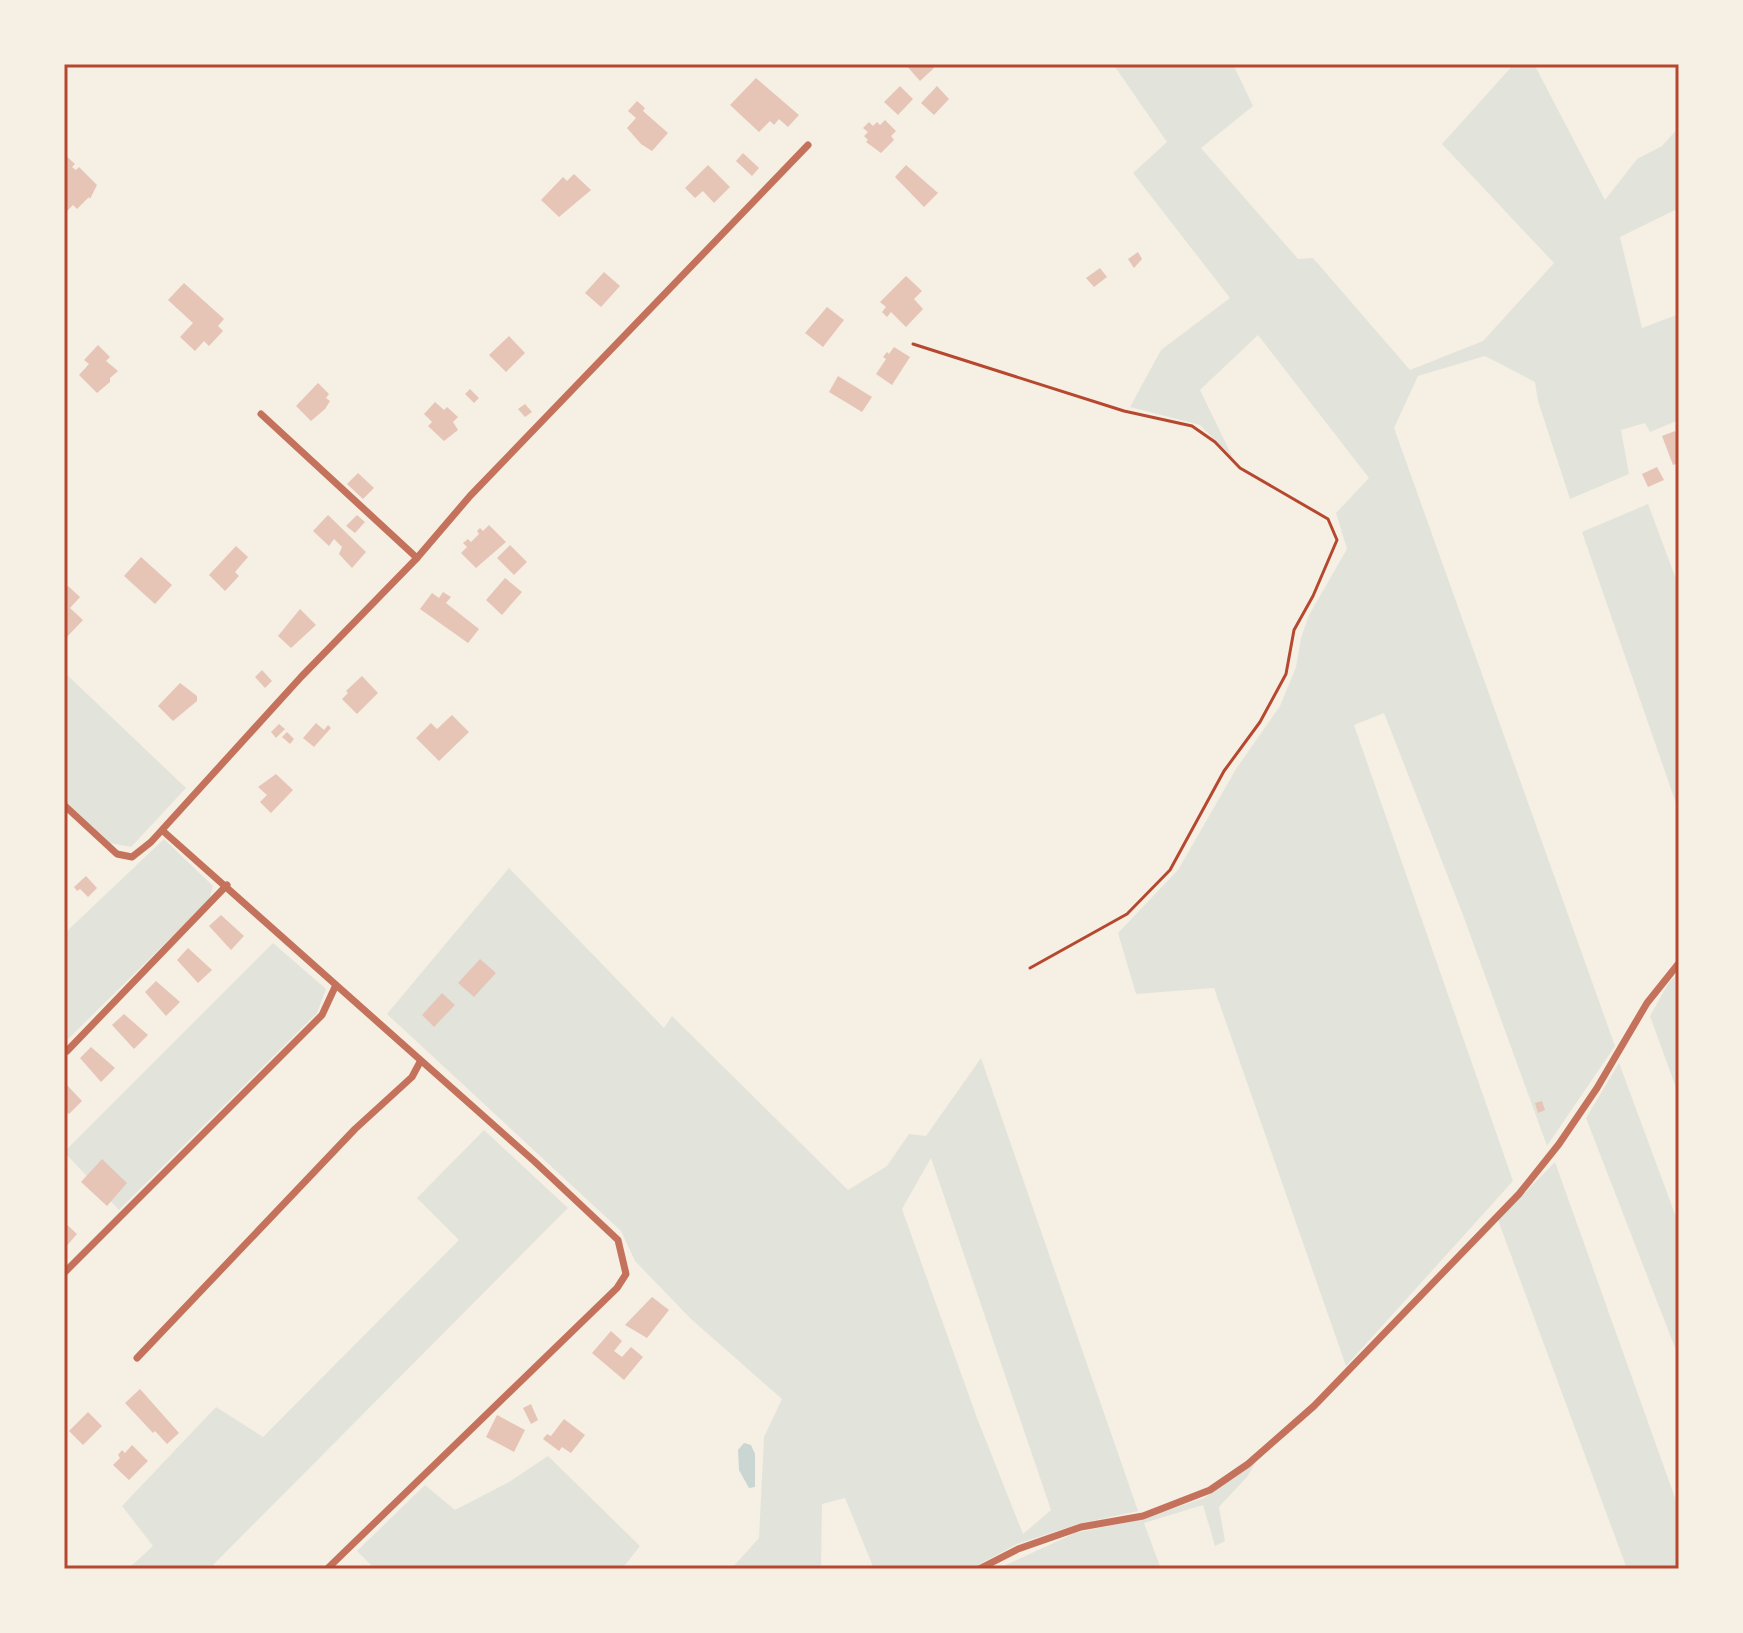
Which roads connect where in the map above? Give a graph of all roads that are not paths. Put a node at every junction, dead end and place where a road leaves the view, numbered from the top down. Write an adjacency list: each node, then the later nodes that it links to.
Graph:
1 (808, 145): 3 (street)
2 (261, 414): 3 (street)
3 (417, 558): 5 (street)
4 (64, 805): 5 (street)
5 (163, 831): 6 (street)
6 (227, 885): 8 (street); 9 (street)
7 (1679, 963): 14 (street)
8 (335, 987): 10 (street); 11 (street)
9 (67, 1051)
10 (420, 1062): 12 (street); 13 (street)
11 (64, 1273)
12 (137, 1358)
13 (327, 1569)
14 (979, 1569)

